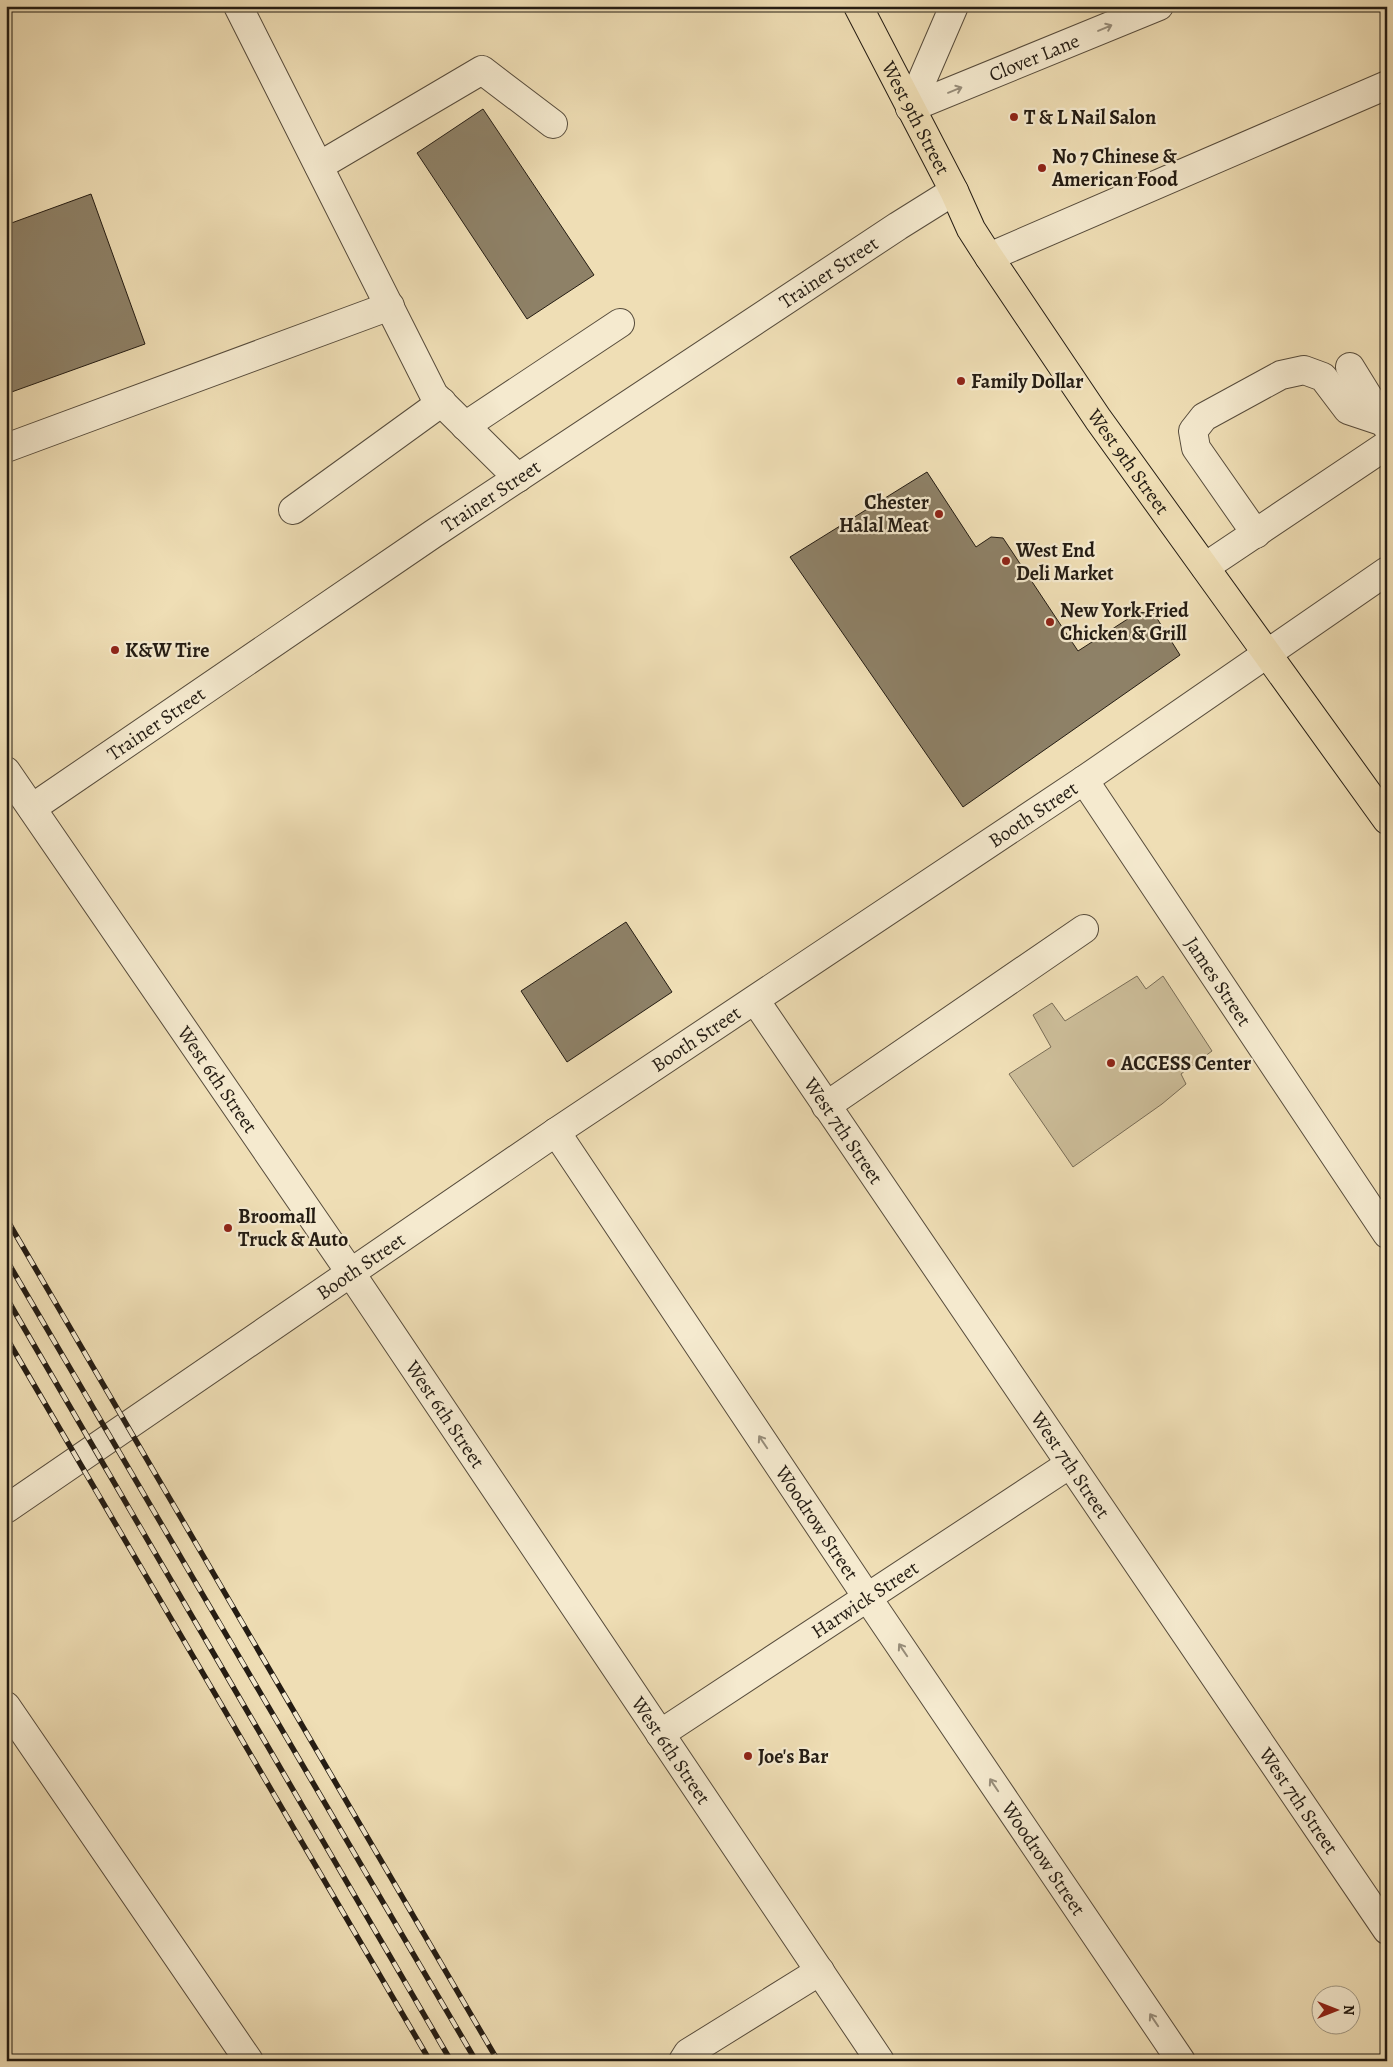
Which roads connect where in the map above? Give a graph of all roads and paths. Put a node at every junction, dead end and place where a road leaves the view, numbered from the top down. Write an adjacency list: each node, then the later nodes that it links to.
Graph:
1 (238, 6): 8 (street)
2 (858, 6): 6 (main road, West 9th Street)
3 (954, 6): 6 (street)
4 (1159, 6): 6 (street, Clover Lane, one-way to 4)
5 (1387, 85): 10 (street)
6 (910, 108): 9 (main road, West 9th Street)
7 (553, 124): 8 (street)
8 (319, 166): 11 (street)
9 (954, 191): 10 (main road, West 9th Street); 18 (street, Trainer Street)
10 (990, 258): 21 (main road, West 9th Street)
11 (390, 306): 14 (street); 17 (street)
12 (620, 323): 15 (street)
13 (1350, 367): 16 (street)
14 (442, 402): 15 (street); 19 (street)
15 (465, 426): 18 (street)
16 (1386, 431): 20 (street); 20 (street)
17 (6, 448)
18 (518, 478): 26 (street, Trainer Street)
19 (292, 510)
20 (1256, 534): 21 (street)
21 (1205, 567): 23 (main road, West 9th Street)
22 (1387, 571): 23 (street, Booth Street)
23 (1268, 654): 25 (street, Booth Street); 27 (main road, West 9th Street)
24 (6, 771): 26 (street, West 6th Street)
25 (1084, 780): 29 (street, Booth Street); 32 (street, James Street)
26 (32, 808): 33 (street, West 6th Street)
27 (1387, 820)
28 (1084, 929): 30 (street)
29 (754, 1000): 30 (street, West 7th Street); 31 (street, Booth Street)
30 (826, 1106): 34 (street, West 7th Street)
31 (556, 1132): 33 (street, Booth Street); 36 (street, Woodrow Street, one-way to 31)
32 (1387, 1234)
33 (350, 1272): 35 (street, Booth Street); 38 (street, West 6th Street)
34 (1070, 1464): 36 (street, Harwick Street); 39 (street, West 7th Street)
35 (6, 1509)
36 (867, 1597): 38 (street, Harwick Street); 44 (street, Woodrow Street, one-way to 36)
37 (6, 1706): 41 (street)
38 (660, 1734): 40 (street, West 6th Street)
39 (1387, 1930)
40 (820, 1971): 42 (street); 43 (street, West 6th Street)
41 (249, 2061)
42 (683, 2061)
43 (880, 2061)
44 (1181, 2061)

